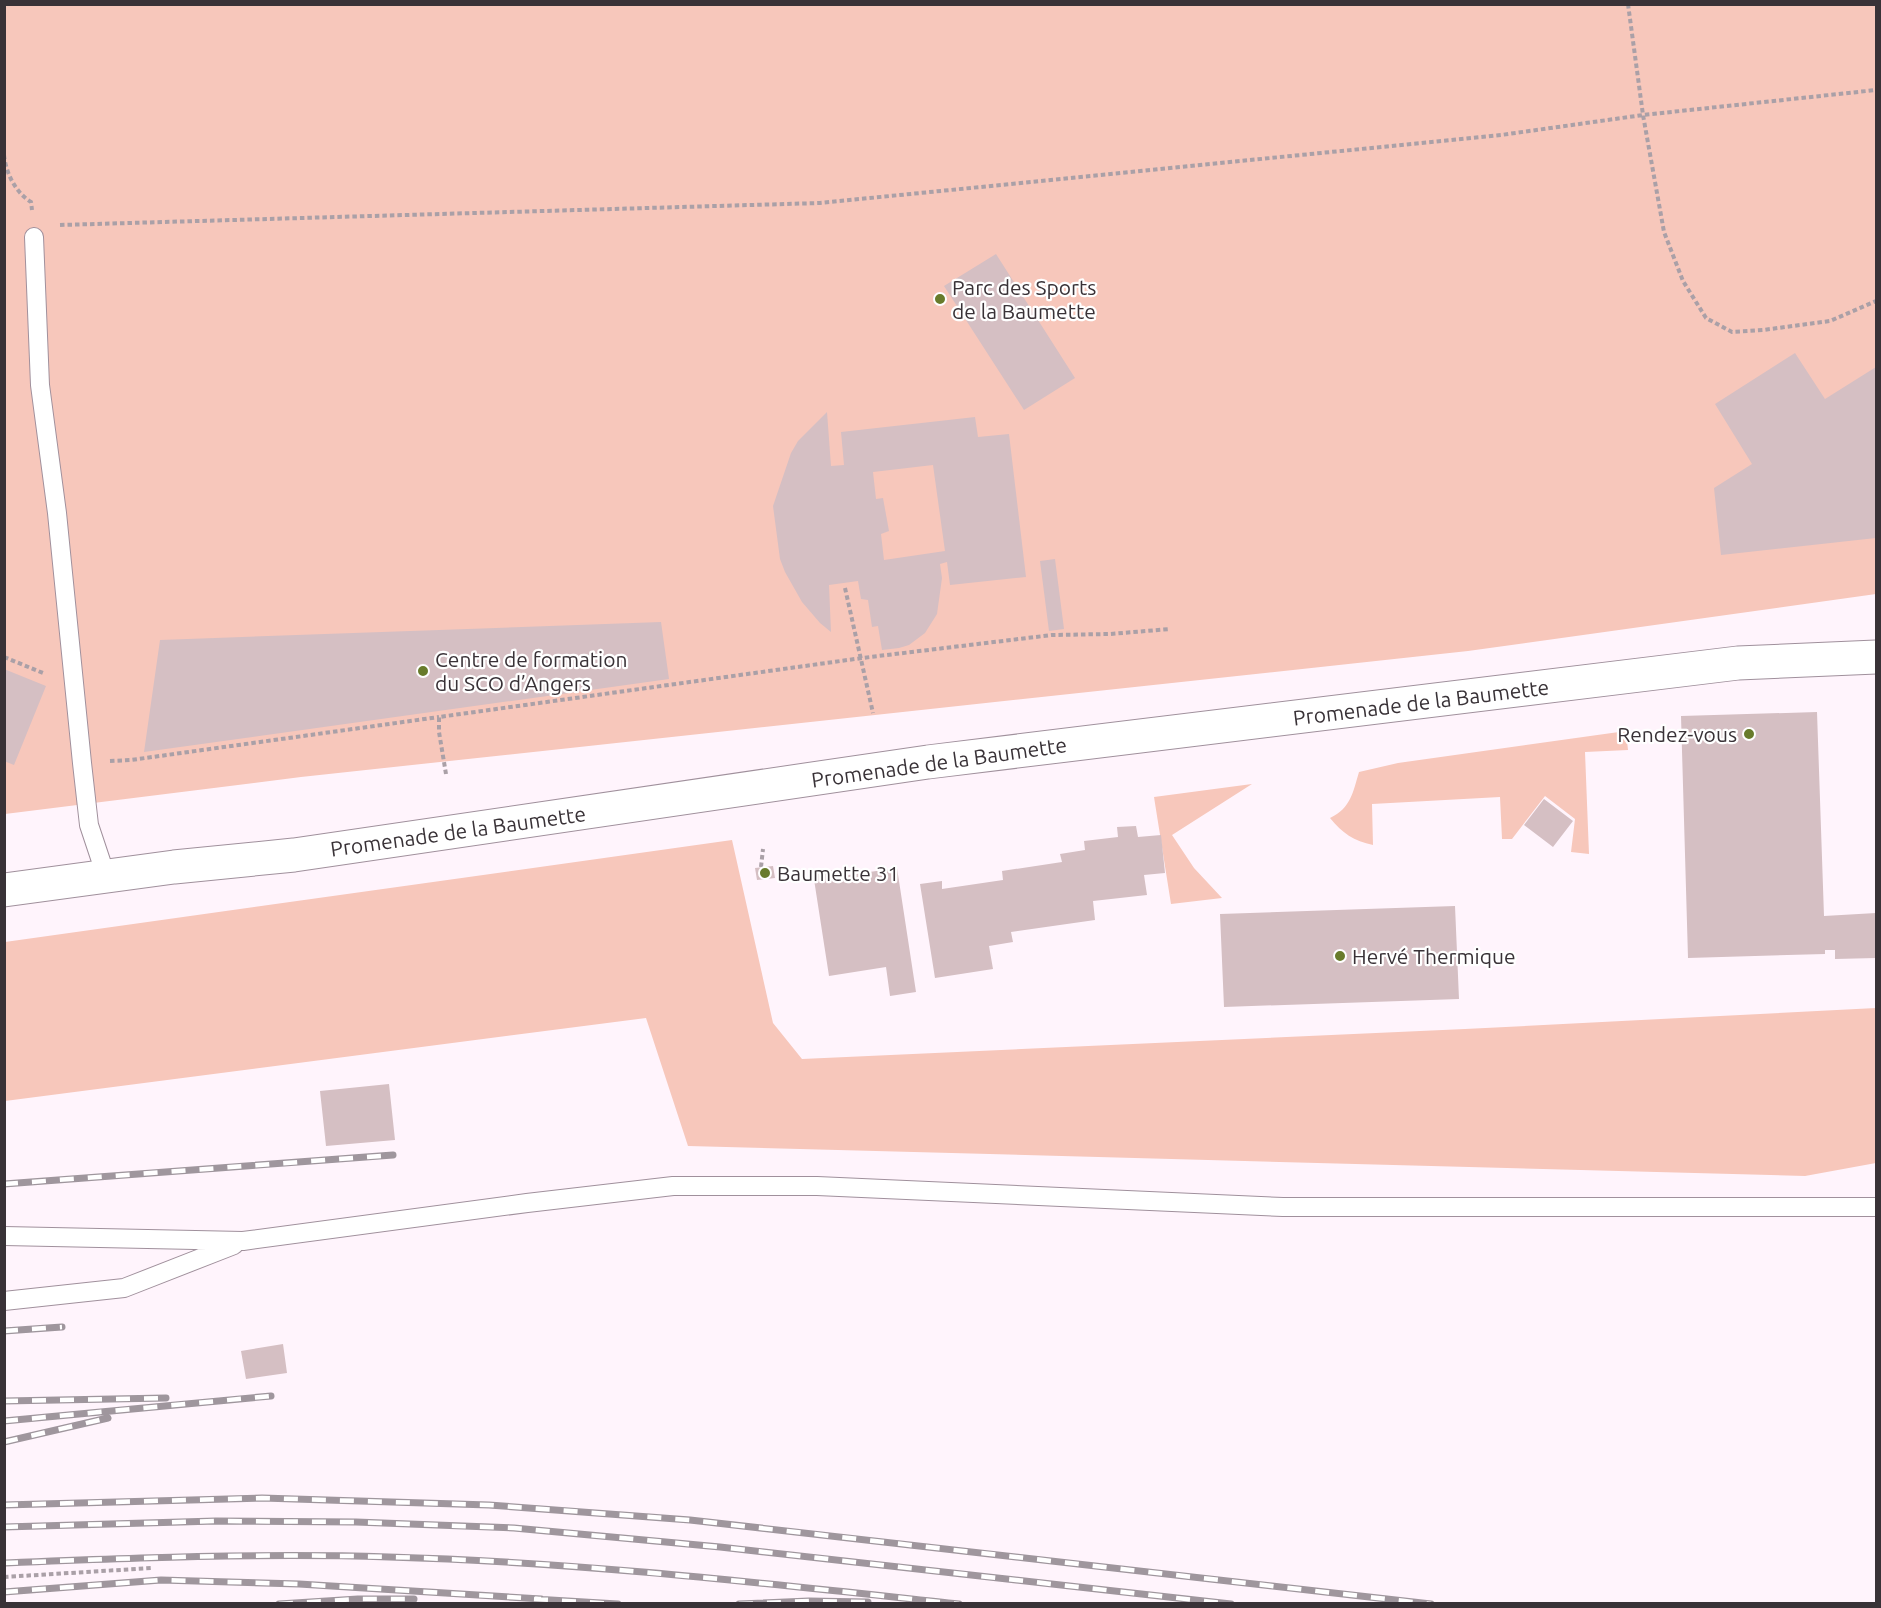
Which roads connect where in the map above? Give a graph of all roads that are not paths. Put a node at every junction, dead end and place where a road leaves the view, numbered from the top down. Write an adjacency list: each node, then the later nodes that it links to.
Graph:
1 (34, 231): 3 (lane)
2 (1876, 657): 3 (street, Promenade de la Baumette)
3 (106, 876): 4 (street, Promenade de la Baumette)
4 (4, 890)
5 (1876, 1207): 7 (lane)
6 (4, 1236): 7 (lane)
7 (243, 1241): 8 (lane)
8 (4, 1301)

